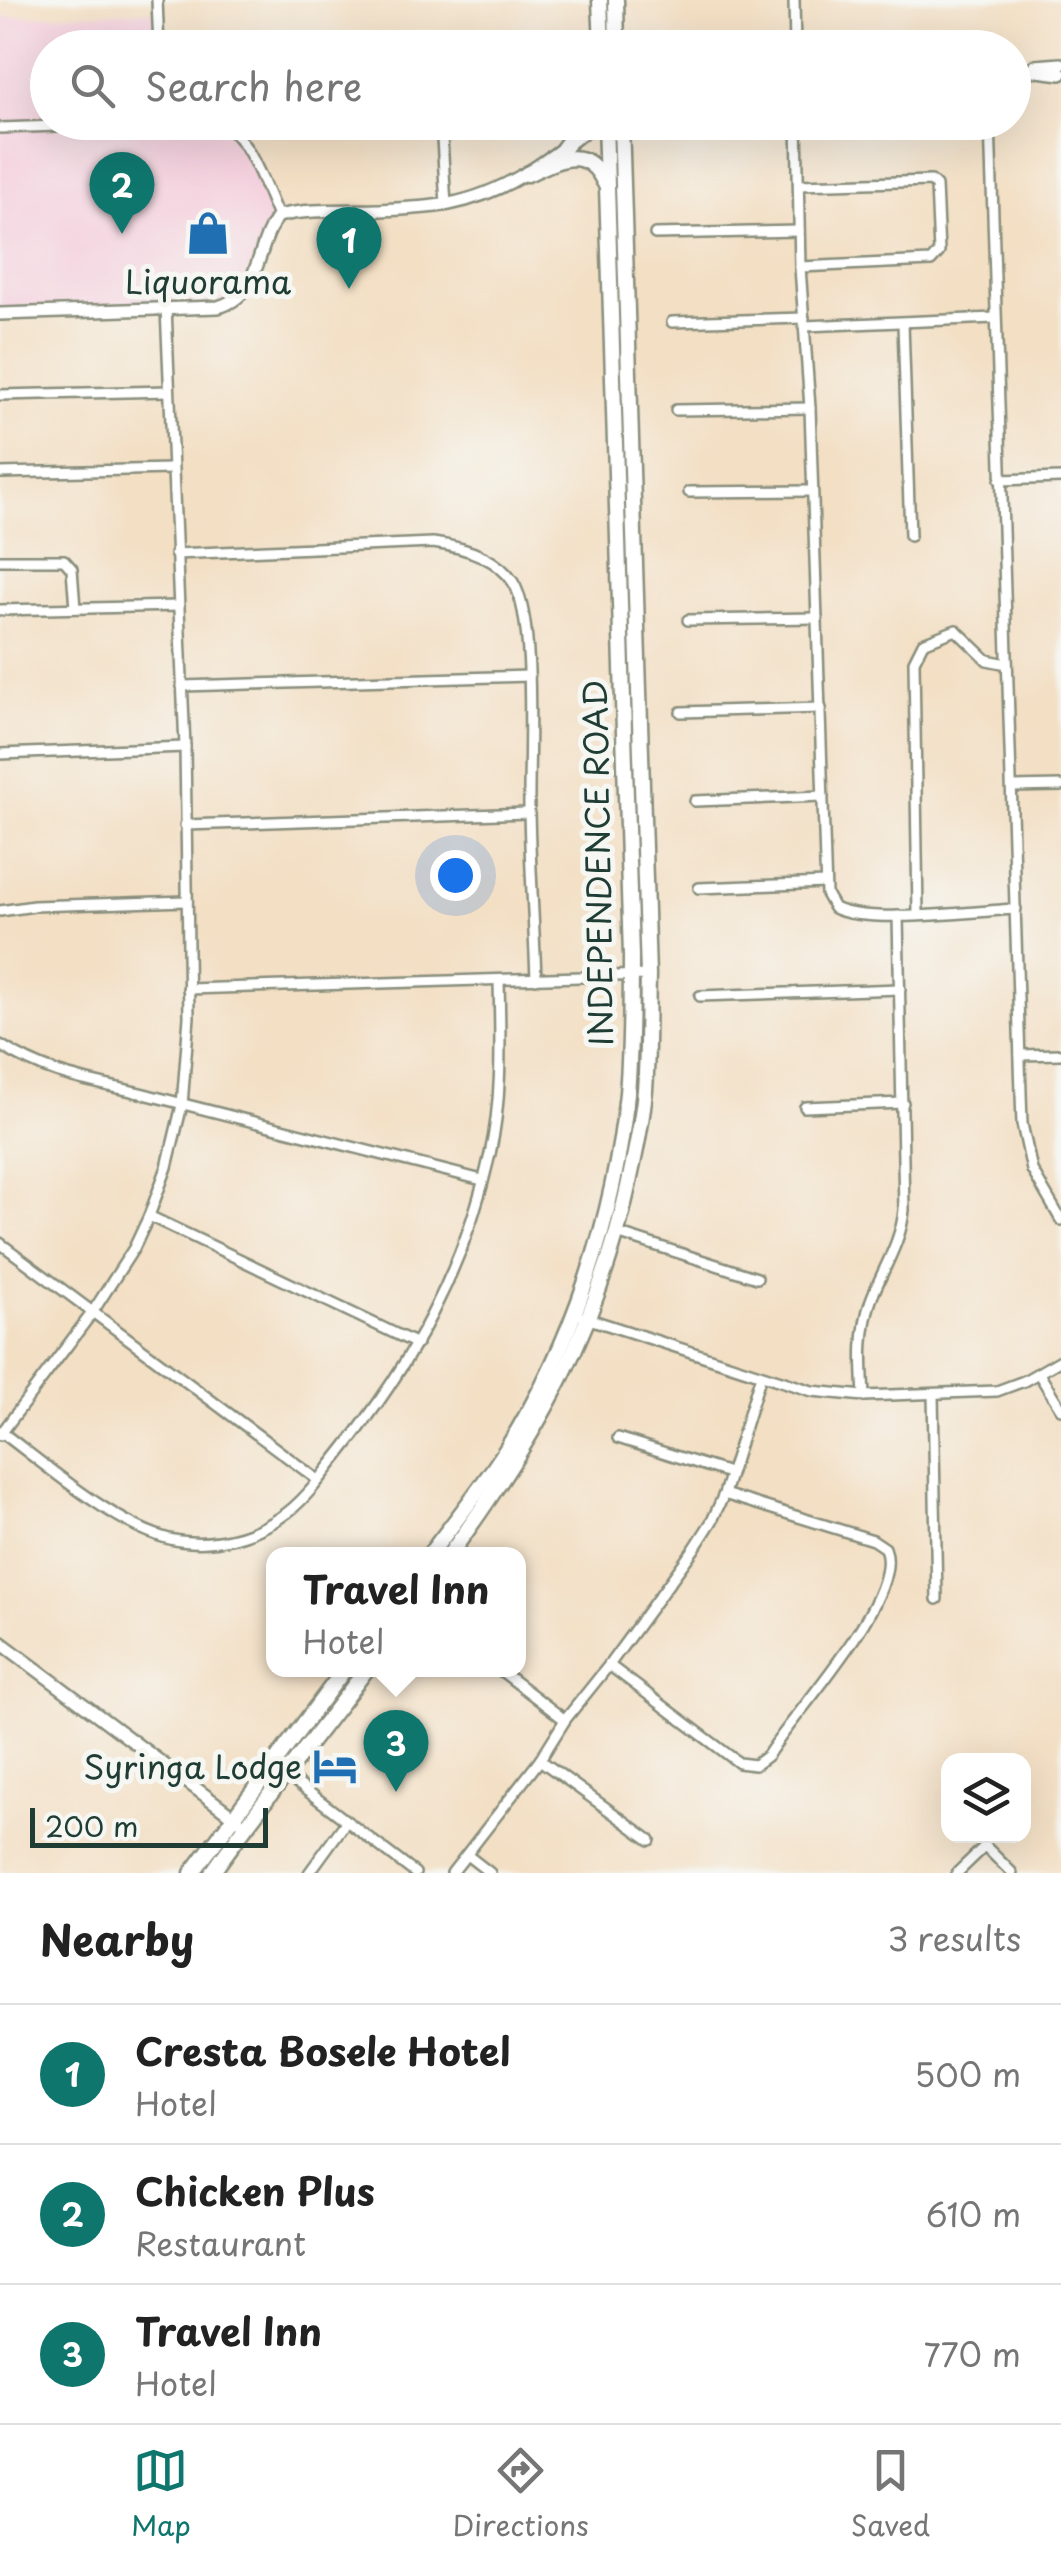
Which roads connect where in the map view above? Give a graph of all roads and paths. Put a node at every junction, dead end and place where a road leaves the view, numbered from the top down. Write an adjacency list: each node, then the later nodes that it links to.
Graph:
1 (158, 0): 5 (street)
2 (600, 0): 6 (main road)
3 (616, 0): 7 (main road)
4 (794, 0): 8 (street)
5 (158, 30)
6 (601, 30)
7 (617, 30)
8 (795, 30)
9 (1061, 64): 10 (street)
10 (1031, 67)
11 (1031, 70): 12 (street)
12 (1061, 74)
13 (30, 127): 14 (street)
14 (0, 128)
15 (240, 140): 30 (street)
16 (442, 140): 29 (street)
17 (569, 140): 24 (main road)
18 (573, 140): 24 (street)
19 (605, 140): 28 (main road, INDEPENDENCE ROAD)
20 (621, 140): 25 (main road, INDEPENDENCE ROAD)
21 (628, 140): 25 (main road)
22 (798, 140): 27 (street)
23 (990, 140): 36 (street)
24 (563, 148): 26 (street)
25 (622, 159): 78 (main road, INDEPENDENCE ROAD)
26 (527, 174): 28 (main road); 29 (street)
27 (799, 186): 31 (street); 33 (street)
28 (606, 187): 79 (main road, INDEPENDENCE ROAD)
29 (446, 205): 30 (street)
30 (278, 216): 34 (street)
31 (799, 231): 32 (street); 33 (street)
32 (656, 234)
33 (800, 267): 38 (street)
34 (166, 308): 35 (street); 40 (street)
35 (0, 314)
36 (995, 318): 39 (street); 47 (street)
37 (672, 322): 38 (street)
38 (805, 322): 39 (street); 42 (street)
39 (903, 324): 50 (street)
40 (169, 391): 41 (street); 44 (street)
41 (0, 394)
42 (810, 408): 43 (street); 48 (street)
43 (676, 410)
44 (171, 468): 45 (street); 51 (street)
45 (0, 473)
46 (1061, 478): 47 (street)
47 (1000, 480): 58 (street)
48 (812, 491): 49 (street); 56 (street)
49 (690, 492)
50 (910, 536)
51 (176, 554): 53 (street); 59 (street)
52 (0, 560): 54 (street)
53 (179, 606): 54 (street); 60 (street)
54 (76, 608): 55 (street)
55 (0, 610)
56 (817, 618): 57 (street); 61 (street)
57 (688, 620)
58 (1008, 664): 66 (street); 76 (street)
59 (528, 676): 60 (street); 69 (street)
60 (182, 686): 63 (street)
61 (820, 708): 62 (street); 67 (street)
62 (681, 712)
63 (185, 747): 64 (street); 70 (street)
64 (0, 754)
65 (1061, 786): 66 (street)
66 (1012, 787): 74 (street)
67 (823, 796): 68 (street); 71 (street)
68 (695, 802)
69 (529, 813): 70 (street); 80 (street)
70 (185, 826): 73 (street)
71 (825, 883): 72 (street); 77 (street)
72 (699, 888)
73 (187, 901): 75 (street); 82 (street)
74 (1016, 909): 76 (street); 87 (street)
75 (0, 911)
76 (918, 914): 77 (street)
77 (898, 916): 83 (street)
78 (648, 975): 79 (street); 94 (main road, INDEPENDENCE ROAD)
79 (631, 976): 80 (street); 98 (main road, INDEPENDENCE ROAD)
80 (536, 979): 81 (street)
81 (499, 980): 82 (street); 91 (street)
82 (188, 989): 89 (street)
83 (900, 989): 84 (street); 88 (street)
84 (700, 996)
85 (0, 1045): 89 (street)
86 (1061, 1054): 87 (street)
87 (1020, 1055): 93 (street)
88 (903, 1103): 90 (street); 104 (street)
89 (182, 1105): 91 (street); 92 (street)
90 (805, 1107)
91 (482, 1180): 99 (street)
92 (149, 1216): 97 (street); 99 (street)
93 (1061, 1220)
94 (616, 1233): 96 (street); 98 (main road, INDEPENDENCE ROAD)
95 (0, 1243): 97 (street)
96 (757, 1278)
97 (92, 1312): 106 (street); 109 (street)
98 (582, 1317): 102 (street); 111 (main road, INDEPENDENCE ROAD); 112 (main road, INDEPENDENCE ROAD)
99 (417, 1344): 109 (street)
100 (1061, 1360): 101 (street)
101 (1039, 1374): 103 (street); 105 (street)
102 (761, 1376): 104 (street); 108 (street)
103 (933, 1394): 104 (street); 113 (street)
104 (864, 1396)
105 (1061, 1409)
106 (1, 1433): 109 (street)
107 (618, 1438): 108 (street)
108 (729, 1474): 110 (street)
109 (318, 1480)
110 (724, 1494): 115 (street); 115 (street)
111 (435, 1547)
112 (455, 1547)
113 (937, 1599)
114 (0, 1642): 122 (street)
115 (609, 1664): 119 (street)
116 (339, 1677): 121 (main road)
117 (360, 1677): 121 (main road)
118 (509, 1677): 119 (street)
119 (565, 1720): 120 (street)
120 (540, 1760): 124 (street); 125 (street)
121 (279, 1770): 122 (main road); 123 (street)
122 (239, 1821): 126 (main road); 127 (main road)
123 (346, 1822): 128 (street); 129 (street)
124 (650, 1840)
125 (466, 1856): 130 (street); 131 (street)
126 (192, 1873)
127 (212, 1873)
128 (309, 1873)
129 (415, 1873)
130 (452, 1873)
131 (490, 1873)
132 (957, 1873): 133 (street)
133 (1012, 1873)

